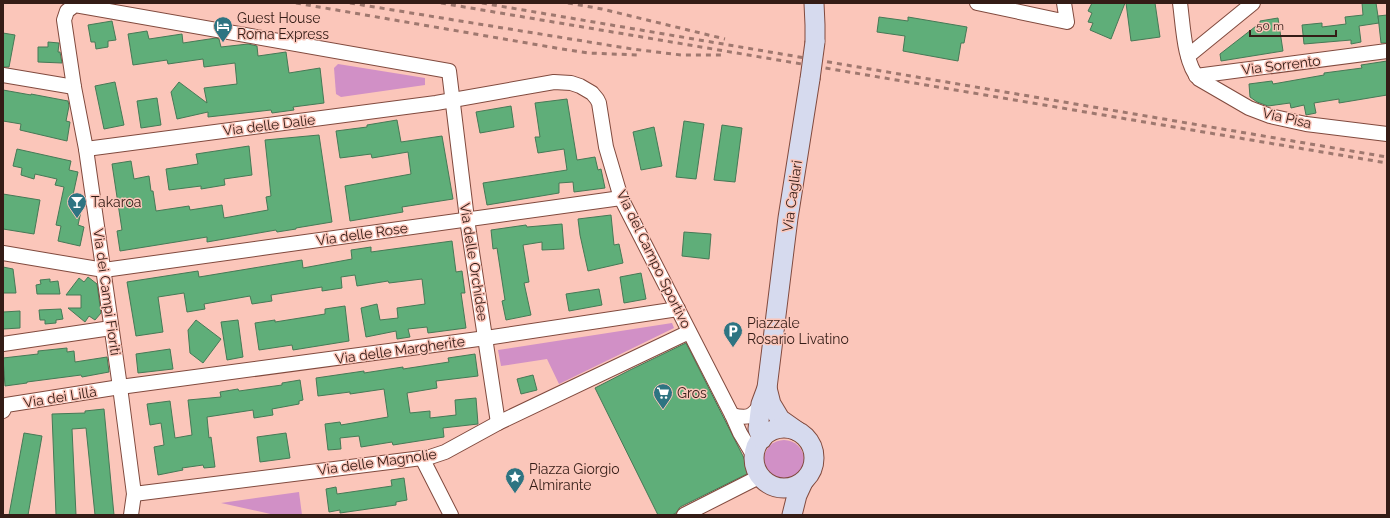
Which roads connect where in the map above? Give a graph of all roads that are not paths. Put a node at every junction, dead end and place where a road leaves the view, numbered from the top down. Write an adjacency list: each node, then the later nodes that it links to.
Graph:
1 (814, 3): 25 (street, Via Cagliari, bridge)
2 (977, 3): 3 (street)
3 (1064, 3)
4 (1180, 3): 8 (street)
5 (1253, 3): 8 (street)
6 (77, 5): 11 (street, Via dei Campi Fioriti); 12 (street, Via delle Orchidee)
7 (1387, 51): 10 (street, Via Sorrento)
8 (1188, 56): 10 (street)
9 (3, 75): 11 (street)
10 (1196, 76): 13 (street, Via Pisa)
11 (74, 87): 14 (street, Via dei Campi Fioriti)
12 (452, 100): 14 (street, Via delle Dalie); 15 (street, Via del Campo Sportivo); 16 (street, Via delle Orchidee)
13 (1387, 134)
14 (86, 149): 18 (street, Via dei Campi Fioriti)
15 (621, 198): 16 (street, Via delle Rose); 19 (street, Via del Campo Sportivo)
16 (467, 219): 18 (street, Via delle Rose); 22 (street, Via delle Orchidee)
17 (3, 253): 18 (street, Via delle Rose)
18 (104, 270): 20 (street, Via dei Campi Fioriti)
19 (678, 309): 21 (street, Via del Campo Sportivo); 22 (street, Via delle Margherite)
20 (111, 328): 23 (street); 24 (street, Via dei Campi Fioriti)
21 (689, 332): 27 (street, Via del Campo Sportivo); 28 (street, Via delle Magnolie)
22 (486, 338): 24 (street, Via delle Margherite); 28 (street, Via delle Orchidee)
23 (3, 344)
24 (120, 387): 26 (street, Via dei Lillà); 35 (street, Via dei Campi Fioriti)
25 (764, 396): 27 (street); 29 (street, Via Cagliari); 30 (street, Via Cagliari)
26 (3, 410)
27 (733, 417): 30 (street, Via del Campo Sportivo); 32 (street, Via del Campo Sportivo)
28 (498, 424): 31 (street, Via delle Magnolie)
29 (797, 431): 30 (street); 34 (street)
30 (762, 438): 32 (street)
31 (422, 458): 35 (street, Via delle Magnolie); 37 (street)
32 (755, 458): 33 (street)
33 (766, 480): 34 (street); 38 (street); 39 (street)
34 (803, 482): 40 (street)
35 (134, 494): 36 (street, Via dei Campi Fioriti)
36 (131, 515)
37 (451, 515)
38 (684, 515)
39 (786, 515)
40 (792, 515)

